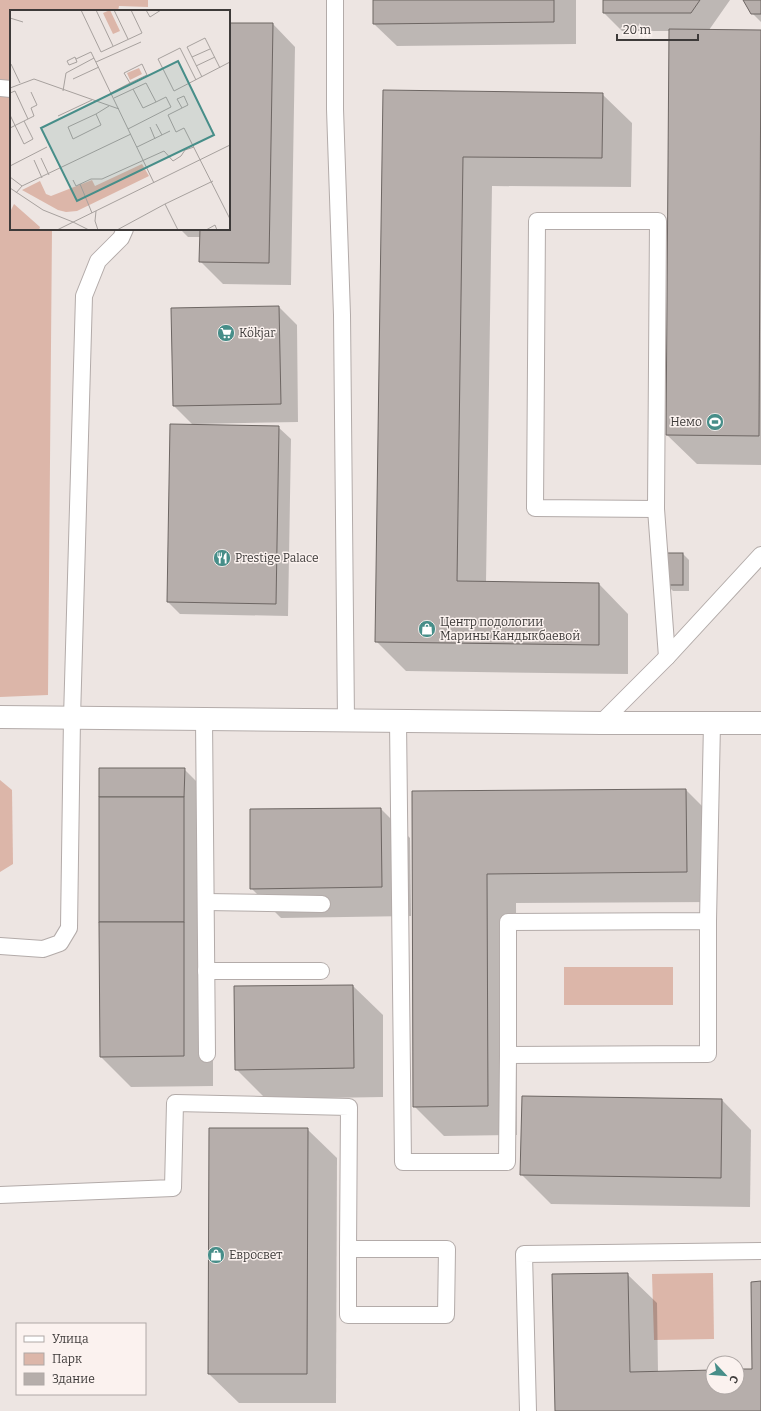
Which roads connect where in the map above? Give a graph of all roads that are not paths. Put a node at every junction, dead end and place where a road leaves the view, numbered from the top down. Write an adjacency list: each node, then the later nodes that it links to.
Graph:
1 (335, 0): 11 (lane)
2 (0, 88): 3 (lane)
3 (10, 89)
4 (125, 230): 9 (lane)
5 (656, 509): 5 (lane); 7 (lane)
6 (761, 555): 7 (lane)
7 (667, 657): 13 (lane)
8 (0, 717): 9 (street)
9 (72, 718): 10 (street); 19 (lane)
10 (204, 720): 11 (street); 16 (lane)
11 (346, 721): 12 (street)
12 (398, 721): 13 (street); 23 (lane)
13 (601, 723): 14 (street)
14 (712, 723): 15 (street); 18 (lane)
15 (761, 723)
16 (206, 902): 17 (lane); 20 (lane)
17 (322, 904)
18 (708, 921): 23 (lane); 23 (lane)
19 (0, 946)
20 (206, 971): 21 (lane); 22 (lane)
21 (321, 972)
22 (207, 1054)
23 (508, 1055)
24 (0, 1195): 25 (lane)
25 (348, 1249): 25 (lane)
26 (761, 1252): 27 (lane)
27 (528, 1411)

